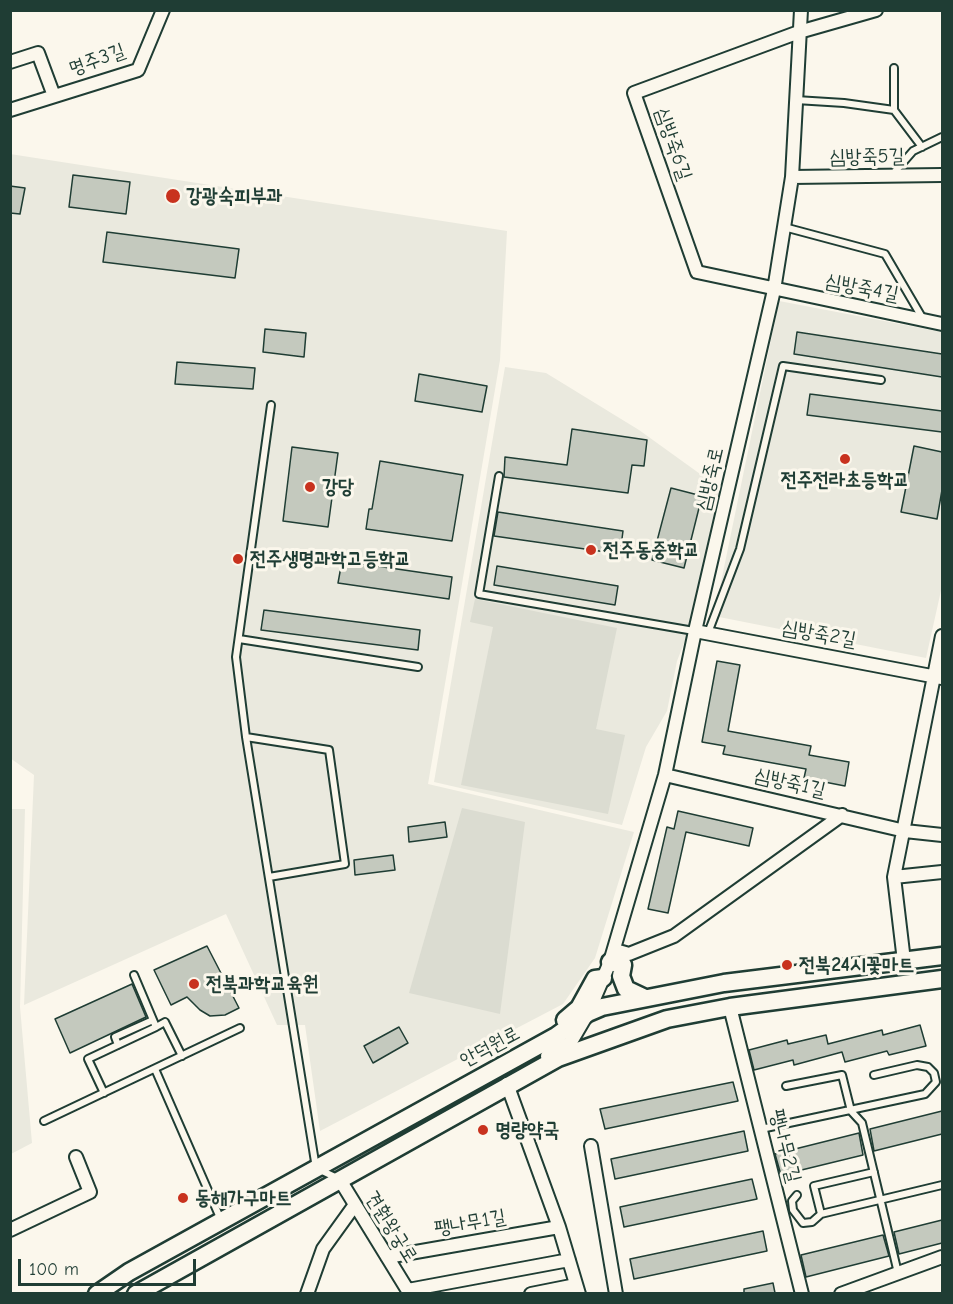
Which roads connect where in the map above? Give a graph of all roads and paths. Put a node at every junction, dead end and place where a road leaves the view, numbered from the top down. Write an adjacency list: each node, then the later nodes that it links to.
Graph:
1 (163, 10): 7 (street, 명주3길)
2 (801, 10): 4 (street, 심방죽로)
3 (876, 10): 4 (street)
4 (799, 32): 8 (street, 심방죽로); 17 (street, 심방죽6길)
5 (10, 62): 7 (street)
6 (894, 68): 10 (lane)
7 (54, 96): 9 (street, 명주3길)
8 (796, 100): 10 (lane); 15 (street, 심방죽로)
9 (10, 110)
10 (894, 110): 12 (lane)
11 (942, 137): 12 (lane)
12 (922, 147): 14 (lane)
13 (942, 175): 14 (street, 심방죽5길)
14 (891, 176): 15 (street, 심방죽5길)
15 (792, 177): 16 (street, 심방죽로)
16 (784, 227): 18 (street, 심방죽로); 19 (lane)
17 (697, 272): 18 (street, 심방죽4길)
18 (774, 290): 19 (street, 심방죽4길); 24 (street, 심방죽로)
19 (924, 320): 20 (street, 심방죽4길)
20 (942, 324)
21 (881, 380): 24 (lane)
22 (271, 405): 26 (lane)
23 (499, 476): 24 (lane)
24 (701, 632): 28 (street, 심방죽2길); 30 (street, 심방죽로)
25 (942, 636): 28 (street)
26 (239, 639): 27 (lane); 29 (lane)
27 (418, 667)
28 (939, 677): 32 (street)
29 (246, 737): 35 (lane); 35 (lane)
30 (665, 775): 31 (street, 심방죽1길); 37 (street, 심방죽로)
31 (842, 815): 32 (street, 심방죽1길); 37 (street)
32 (905, 831): 33 (street, 심방죽1길); 36 (street)
33 (942, 835)
34 (942, 872): 36 (street)
35 (269, 877): 63 (lane)
36 (894, 877): 39 (street)
37 (613, 956): 41 (street, 심방죽로); 43 (street)
38 (942, 956): 39 (street, 안덕원로)
39 (904, 961): 43 (street, 안덕원로)
40 (134, 975): 46 (lane)
41 (603, 978): 45 (street, 심방죽로); 49 (street)
42 (942, 979): 44 (street, 안덕원로)
43 (645, 998): 45 (street, 안덕원로)
44 (730, 1007): 53 (street, 안덕원로); 60 (street, 팽나무2길)
45 (588, 1013): 49 (street, 안덕원로); 53 (street, 심방죽로)
46 (153, 1020): 47 (lane); 50 (lane)
47 (156, 1027): 50 (lane); 51 (lane)
48 (240, 1029): 51 (lane)
49 (556, 1036): 63 (street, 안덕원로)
50 (118, 1045): 57 (lane)
51 (182, 1056): 52 (lane)
52 (155, 1069): 57 (lane); 71 (lane)
53 (534, 1070): 55 (street, 안덕원로)
54 (874, 1075): 58 (lane)
55 (507, 1084): 65 (street, 안덕원로); 72 (street)
56 (786, 1086): 58 (lane)
57 (104, 1093): 59 (lane)
58 (851, 1111): 60 (lane); 64 (lane)
59 (44, 1121)
60 (761, 1129): 85 (street, 팽나무2길)
61 (591, 1146): 84 (street)
62 (76, 1157): 73 (street)
63 (316, 1168): 65 (lane); 71 (street, 안덕원로)
64 (874, 1172): 68 (lane); 70 (lane)
65 (340, 1180): 69 (street, 견훤왕궁로); 81 (street, 안덕원로)
66 (942, 1185): 68 (lane)
67 (797, 1195): 70 (lane)
68 (880, 1199): 70 (lane); 77 (lane)
69 (354, 1206): 74 (street, 견훤왕궁로); 82 (street)
70 (821, 1214)
71 (221, 1221): 80 (street, 안덕원로)
72 (559, 1227): 74 (street, 팽나무1길); 76 (street)
73 (10, 1230)
74 (387, 1257): 79 (street, 견훤왕궁로)
75 (942, 1257): 77 (street)
76 (569, 1260): 78 (street); 79 (street)
77 (898, 1273): 86 (street)
78 (578, 1289): 83 (street)
79 (409, 1292)
80 (97, 1293)
81 (136, 1293)
82 (307, 1293)
83 (531, 1293)
84 (616, 1293)
85 (802, 1293)
86 (841, 1293)

